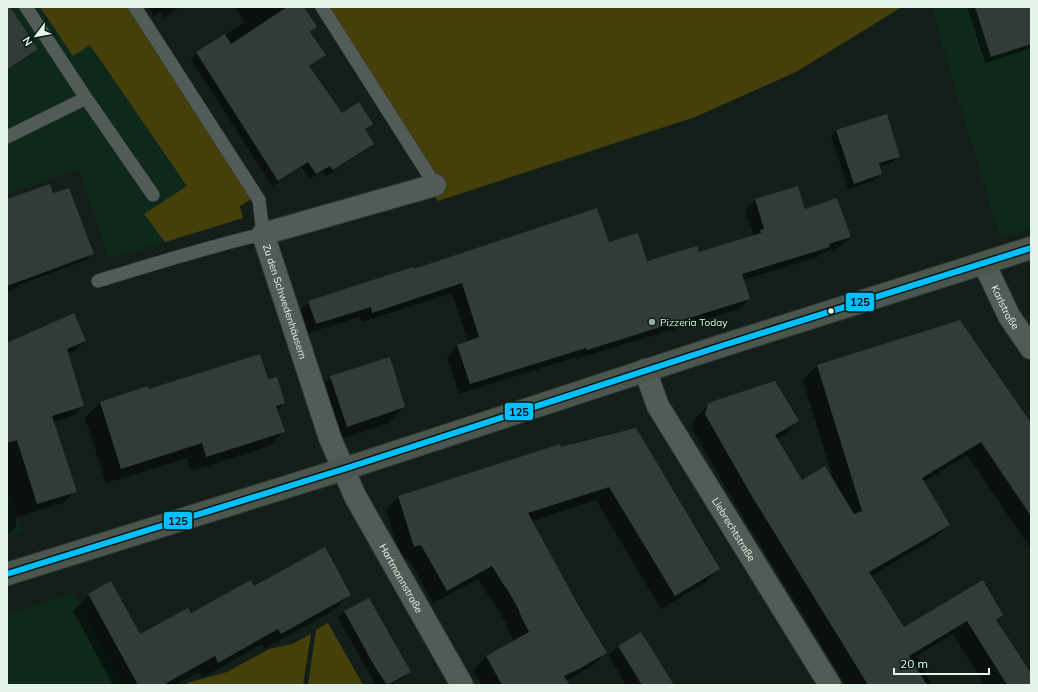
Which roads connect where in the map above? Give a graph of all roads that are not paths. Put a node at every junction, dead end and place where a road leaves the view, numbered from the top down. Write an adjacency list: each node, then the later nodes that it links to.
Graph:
1 (26, 7): 4 (lane)
2 (135, 7): 8 (lane)
3 (322, 7): 6 (lane)
4 (86, 98): 5 (lane); 7 (lane)
5 (7, 137)
6 (435, 185): 8 (street, Zu den Schwedenhäusern)
7 (153, 195)
8 (264, 234): 11 (lane); 14 (street, Zu den Schwedenhäusern)
9 (1031, 248): 10 (main road)
10 (984, 263): 12 (street, Karlstraße); 13 (main road)
11 (98, 282)
12 (1031, 348)
13 (645, 370): 14 (main road); 17 (street, Liebrechtstraße)
14 (344, 469): 15 (main road); 16 (street, Hartmannstraße)
15 (7, 574)
16 (462, 685)
17 (830, 685)

